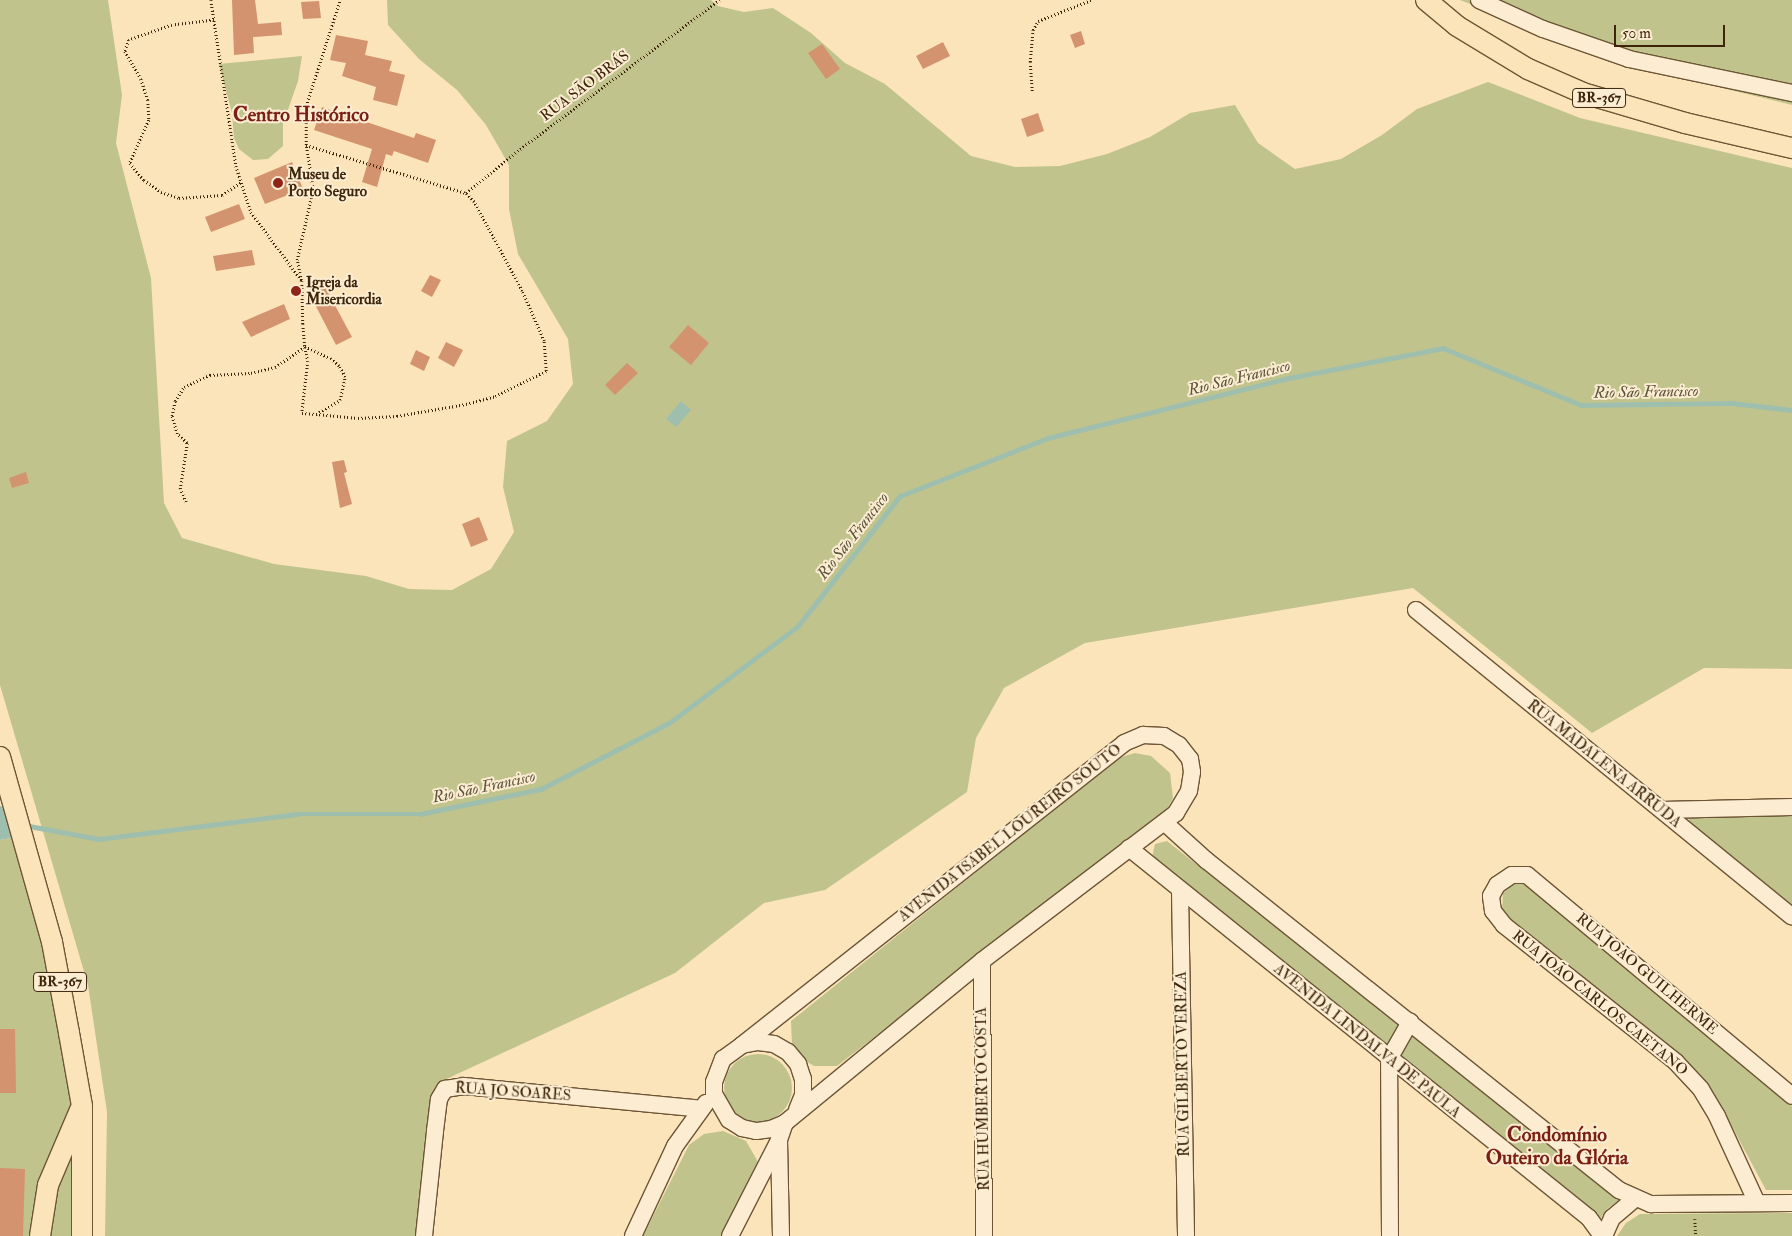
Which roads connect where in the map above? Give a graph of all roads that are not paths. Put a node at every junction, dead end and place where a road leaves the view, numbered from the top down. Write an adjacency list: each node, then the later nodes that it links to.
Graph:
1 (1426, 0): 4 (main road, BR-367)
2 (1479, 0): 3 (street)
3 (1792, 93)
4 (1792, 148)
5 (1416, 610): 8 (street, RUA MADALENA ARRUDA)
6 (0, 757): 20 (main road, BR-367)
7 (1792, 807): 8 (street)
8 (1662, 810): 13 (street, RUA MADALENA ARRUDA)
9 (1165, 822): 10 (street, AVENIDA ISABEL LOUREIRO SOUTO); 15 (street); 16 (street, AVENIDA ISABEL LOUREIRO SOUTO)
10 (1130, 848): 12 (street, AVENIDA LINDALVA DE PAULA); 14 (street, AVENIDA ISABEL LOUREIRO SOUTO)
11 (1497, 885): 19 (street, RUA JOÃO GUILHERME); 26 (street, RUA JOÃO CARLOS CAETANO)
12 (1180, 891): 17 (street, AVENIDA LINDALVA DE PAULA); 35 (street, RUA GILBERTO VEREZA)
13 (1792, 917)
14 (982, 961): 22 (street, AVENIDA ISABEL LOUREIRO SOUTO); 34 (street, RUA HUMBERTO COSTA)
15 (1410, 1022): 17 (street); 25 (street)
16 (742, 1045): 18 (street, AVENIDA ISABEL LOUREIRO SOUTO); 22 (street, AVENIDA ISABEL LOUREIRO SOUTO)
17 (1389, 1059): 36 (street); 37 (street, AVENIDA LINDALVA DE PAULA)
18 (714, 1094): 21 (street); 23 (street)
19 (1792, 1096)
20 (82, 1106): 28 (main road); 29 (main road, BR-367)
21 (701, 1109): 30 (street, RUA JO SOARES); 31 (street)
22 (797, 1110): 23 (street, AVENIDA ISABEL LOUREIRO SOUTO)
23 (785, 1123): 24 (street)
24 (779, 1140): 32 (street); 33 (street)
25 (1634, 1199): 26 (street); 37 (street, AVENIDA LINDALVA DE PAULA)
26 (1757, 1203): 27 (street)
27 (1792, 1203)
28 (40, 1236)
29 (82, 1236)
30 (424, 1236)
31 (632, 1236)
32 (730, 1236)
33 (781, 1236)
34 (984, 1236)
35 (1186, 1236)
36 (1390, 1236)
37 (1603, 1236)

